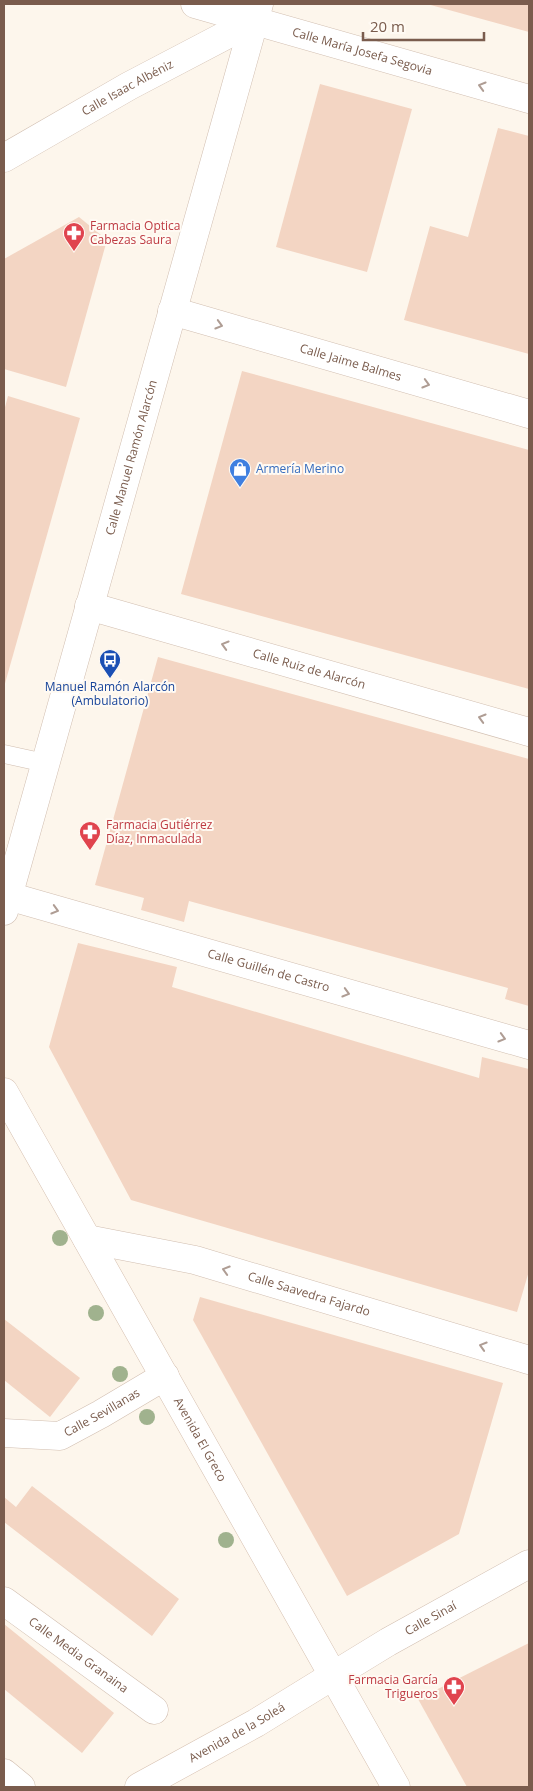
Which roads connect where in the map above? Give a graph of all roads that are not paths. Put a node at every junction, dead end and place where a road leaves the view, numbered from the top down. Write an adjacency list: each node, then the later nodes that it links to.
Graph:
1 (195, 4): 2 (street, Calle María Josefa Segovia)
2 (257, 12): 3 (street, Calle María Josefa Segovia, one-way to 2); 4 (street, Calle Isaac Albéniz); 5 (street, Calle Manuel Ramón Alarcón)
3 (529, 99)
4 (4, 158)
5 (172, 311): 6 (street, Calle Jaime Balmes, one-way to 6); 7 (street, Calle Manuel Ramón Alarcón)
6 (529, 414)
7 (89, 606): 8 (street, Calle Ruiz de Alarcón, one-way to 7); 10 (street, Calle Manuel Ramón Alarcón)
8 (529, 732)
9 (4, 754): 10 (lane)
10 (46, 763): 11 (street, Calle Manuel Ramón Alarcón)
11 (6, 904): 12 (street, Calle Guillén de Castro, one-way to 12)
12 (529, 1045)
13 (4, 1092): 14 (street, Avenida El Greco)
14 (87, 1239): 15 (street, Calle Saavedra Fajardo, one-way to 14); 16 (street, Avenida El Greco)
15 (529, 1360)
16 (165, 1376): 17 (street, Calle Sevillanas); 20 (street, Avenida El Greco)
17 (4, 1433)
18 (529, 1564): 20 (street, Calle Sinaí)
19 (4, 1602): 21 (street, Calle Media Granaina)
20 (334, 1675): 24 (street, Avenida de la Soleá); 25 (street, Avenida El Greco)
21 (154, 1710)
22 (4, 1773): 23 (street)
23 (21, 1787)
24 (139, 1787)
25 (396, 1787)

